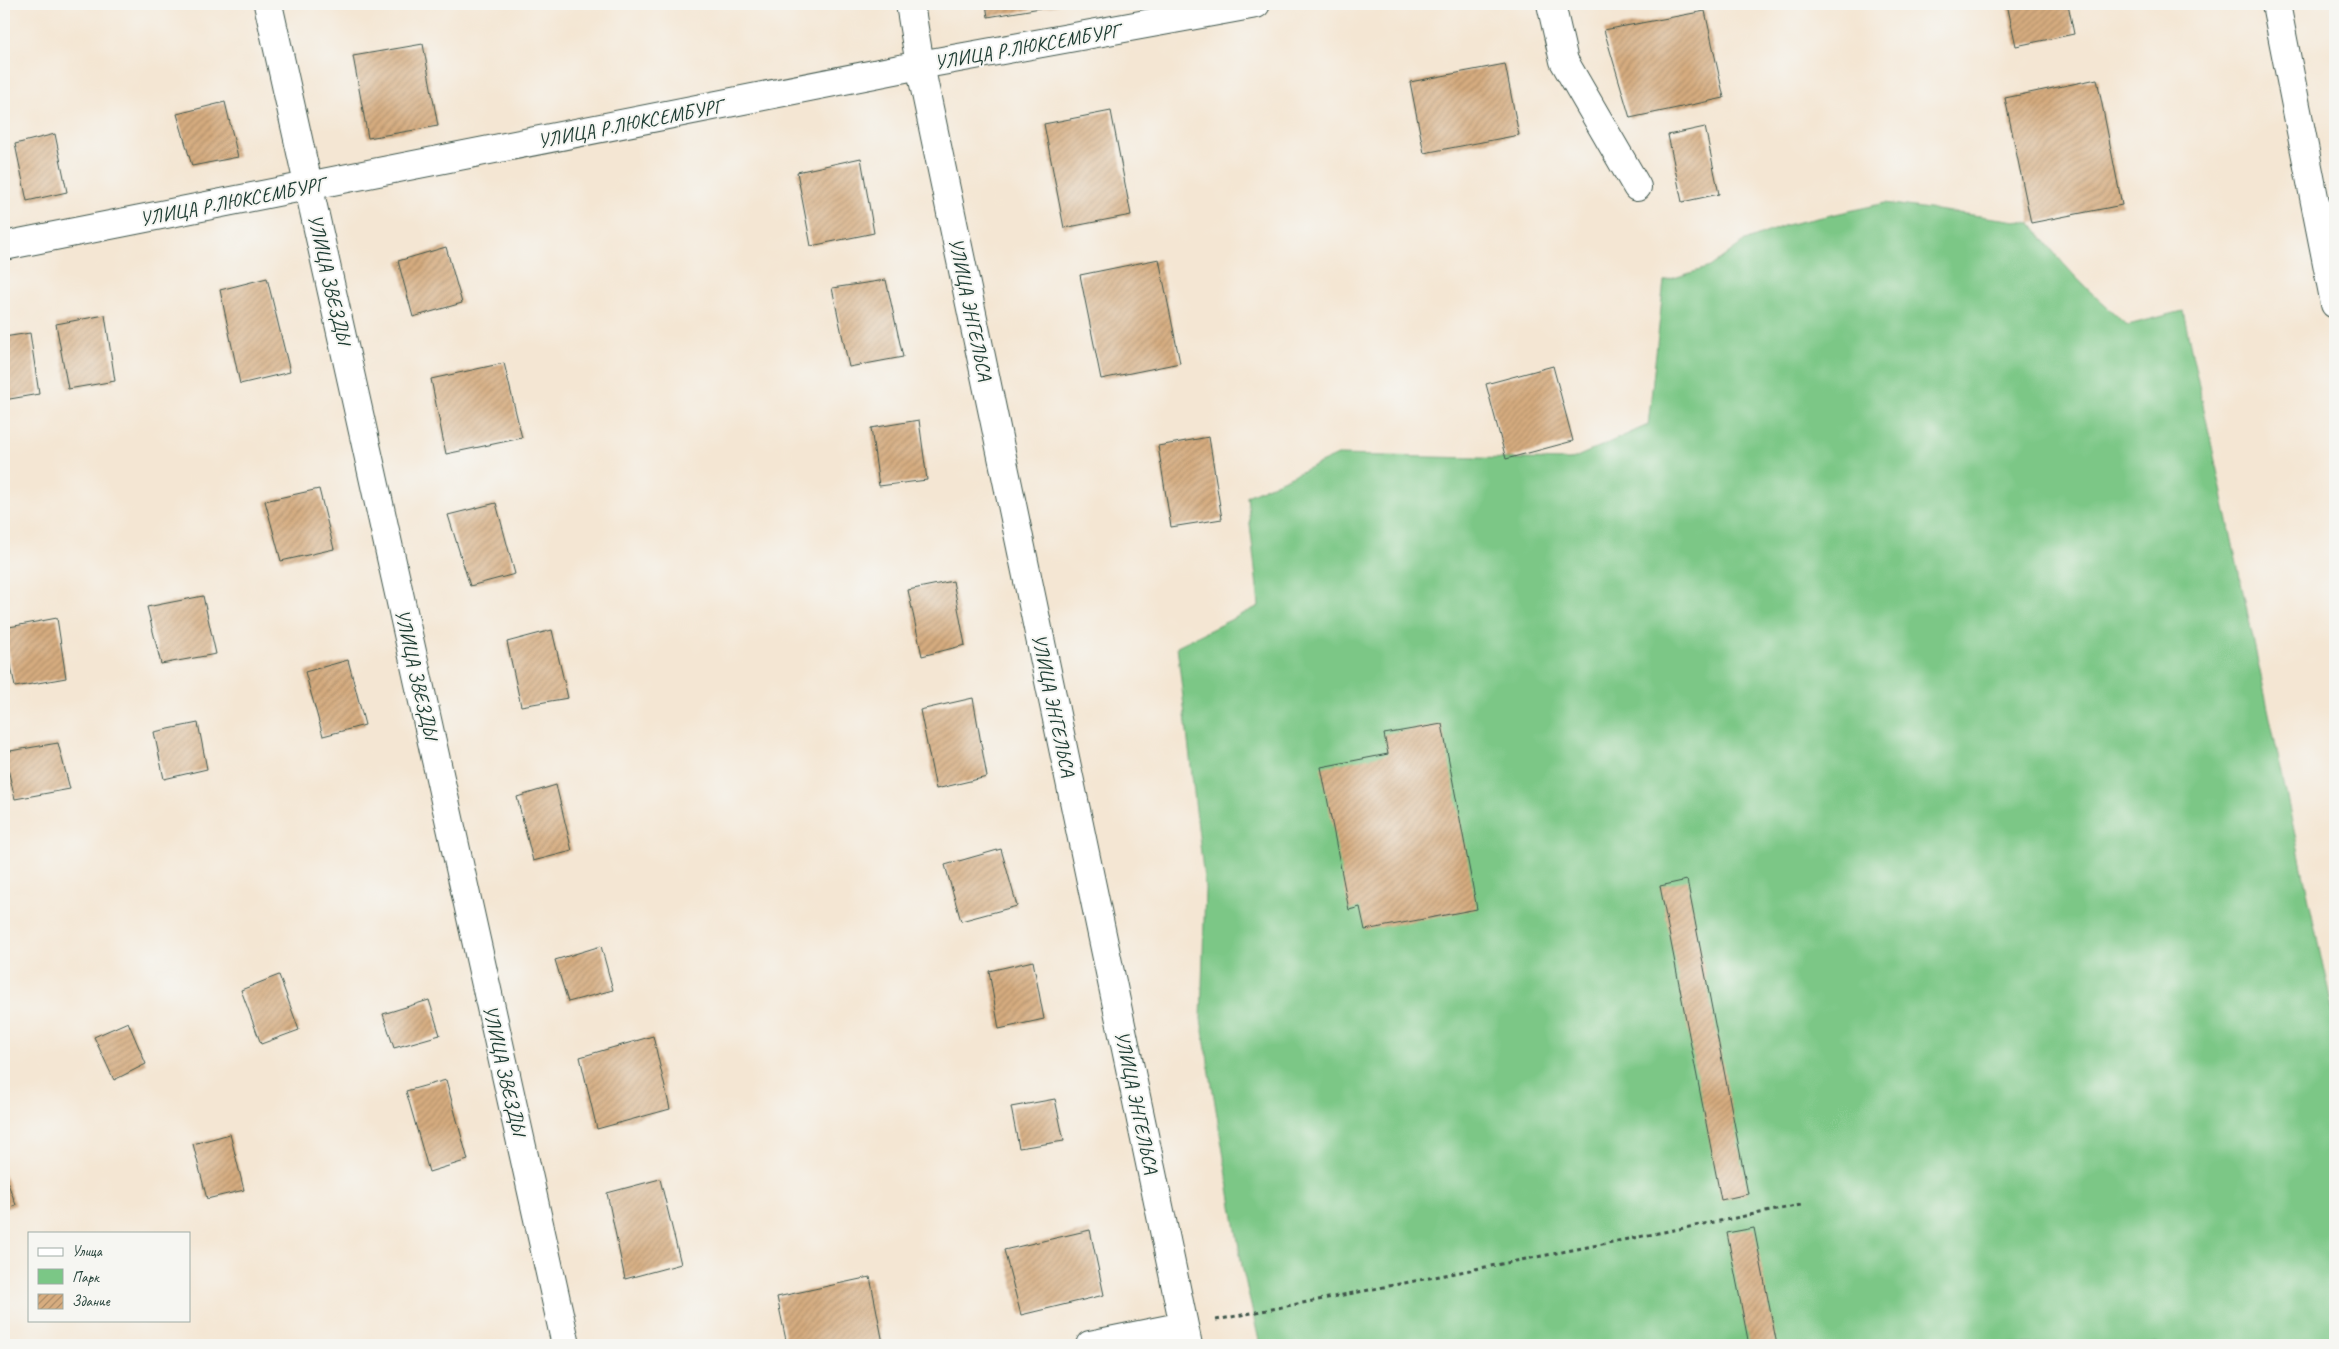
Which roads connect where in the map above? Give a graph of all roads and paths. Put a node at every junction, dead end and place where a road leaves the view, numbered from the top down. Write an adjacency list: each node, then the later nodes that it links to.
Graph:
1 (268, 4): 7 (street, УЛИЦА ЗВЕЗДЫ)
2 (910, 4): 6 (street, УЛИЦА ЭНГЕЛЬСА)
3 (1256, 4): 6 (street, УЛИЦА Р.ЛЮКСЕМБУРГ)
4 (1551, 4): 8 (street)
5 (2276, 4): 10 (street)
6 (920, 66): 7 (street, УЛИЦА Р.ЛЮКСЕМБУРГ); 12 (street, УЛИЦА ЭНГЕЛЬСА)
7 (309, 186): 9 (street, УЛИЦА Р.ЛЮКСЕМБУРГ); 13 (street, УЛИЦА ЗВЕЗДЫ)
8 (1637, 187)
9 (4, 246)
10 (2335, 304)
11 (1801, 1205): 12 (path)
12 (1186, 1336): 14 (street)
13 (566, 1345)
14 (1090, 1345)

